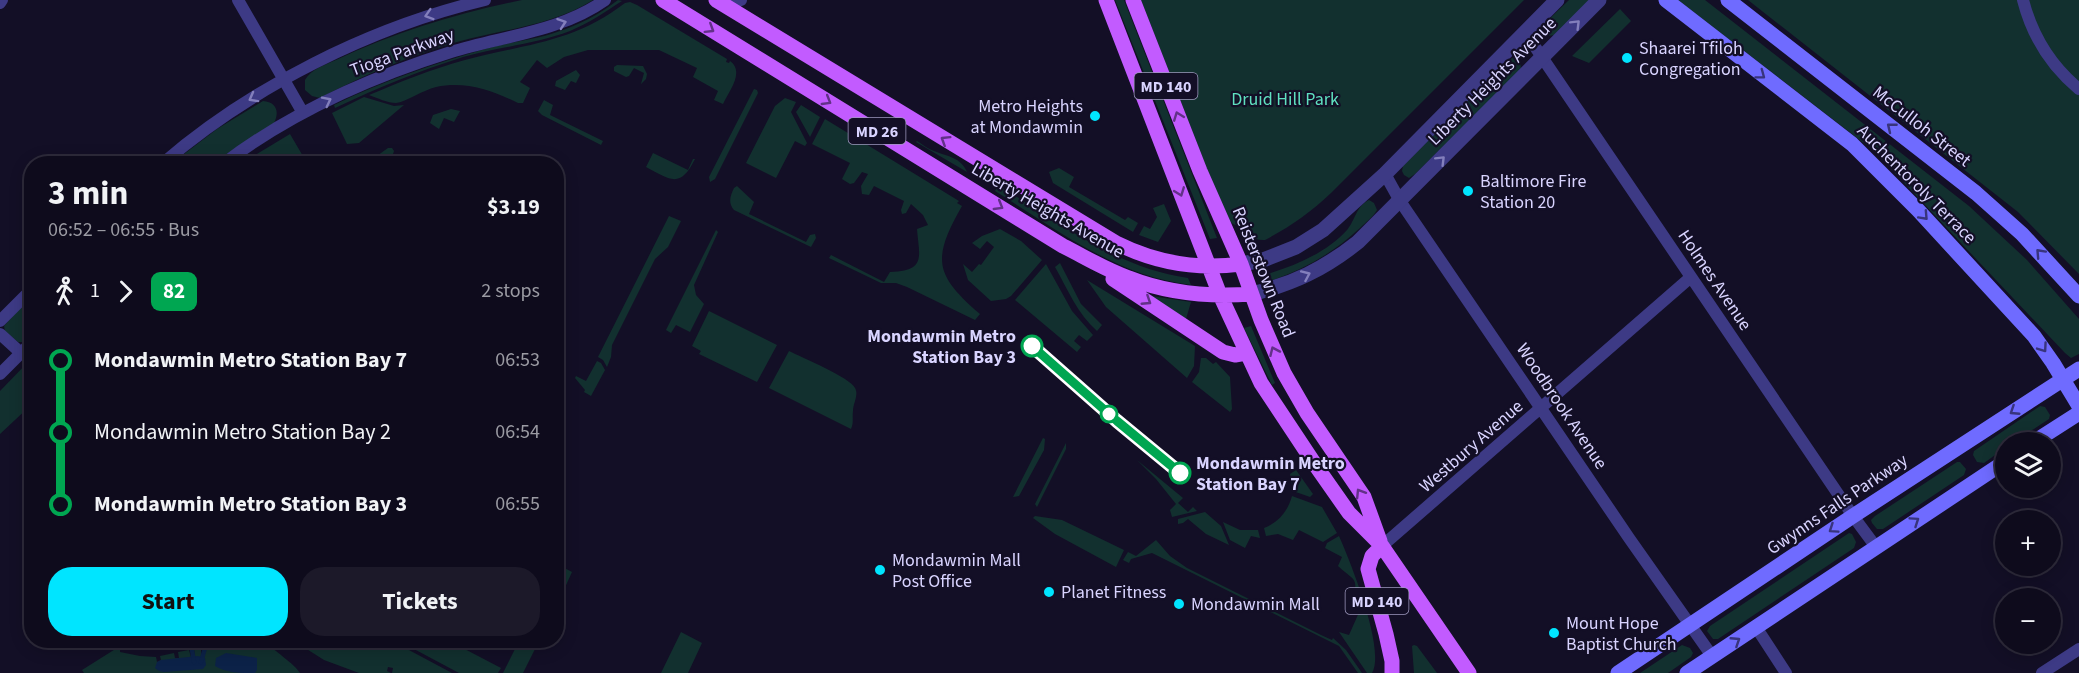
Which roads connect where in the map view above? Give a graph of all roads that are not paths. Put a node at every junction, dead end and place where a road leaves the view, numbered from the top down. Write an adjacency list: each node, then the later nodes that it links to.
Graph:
1 (237, 0): 16 (street)
2 (485, 0): 16 (street, Tioga Parkway, one-way to 16)
3 (605, 0): 18 (street, Tioga Parkway, one-way to 3)
4 (663, 0): 23 (main road, Liberty Heights Avenue / MD 26, one-way to 23)
5 (741, 0): 13 (street)
6 (1106, 0): 25 (main road, MD 140, one-way to 25)
7 (1134, 0): 24 (main road, Reisterstown Road / MD 140, one-way to 7)
8 (1557, 0): 14 (street, Liberty Heights Avenue)
9 (1599, 0): 15 (street, Liberty Heights Avenue, one-way to 9)
10 (1665, 0): 38 (main road, Auchentoroly Terrace, one-way to 38)
11 (1728, 0): 29 (main road, McCulloh Street, one-way to 11)
12 (2023, 0): 17 (street)
13 (721, 3): 25 (main road, Liberty Heights Avenue / MD 26, one-way to 13)
14 (1525, 32): 15 (street, Holmes Avenue); 21 (street, Liberty Heights Avenue)
15 (1542, 57): 22 (street, Liberty Heights Avenue, one-way to 15); 26 (street, Holmes Avenue)
16 (284, 80): 18 (street); 19 (street, Tioga Parkway, one-way to 19)
17 (2079, 89)
18 (303, 113): 20 (street, Tioga Parkway)
19 (172, 156)
20 (234, 156)
21 (1385, 174): 22 (street, Woodbrook Avenue); 24 (street, Liberty Heights Avenue)
22 (1400, 201): 27 (street, Liberty Heights Avenue, one-way to 22); 40 (street, Woodbrook Avenue)
23 (1063, 246): 28 (main road, Liberty Heights Avenue / MD 26); 35 (main road, one-way to 35)
24 (1241, 264): 25 (main road, Liberty Heights Avenue / MD 26); 27 (main road, Reisterstown Road / MD 140)
25 (1209, 267): 28 (main road, MD 140)
26 (1691, 277): 40 (street, Westbury Avenue); 44 (street, Holmes Avenue)
27 (1251, 294): 28 (main road, Liberty Heights Avenue / MD 26); 45 (main road, Reisterstown Road / MD 140, one-way to 27)
28 (1220, 295): 35 (main road, MD 140)
29 (2079, 296)
30 (24, 297): 31 (street)
31 (0, 321)
32 (0, 334): 34 (street)
33 (24, 350): 34 (street)
34 (21, 353): 37 (street)
35 (1246, 353): 45 (main road, Reisterstown Road / MD 140)
36 (2079, 369): 38 (main road, Gwynns Falls Parkway)
37 (0, 374)
38 (2063, 379): 39 (main road, Auchentoroly Terrace); 44 (main road, Gwynns Falls Parkway, one-way to 44)
39 (2079, 406)
40 (1542, 407): 45 (street, Westbury Avenue); 47 (street, Woodbrook Avenue)
41 (2079, 413): 42 (main road)
42 (2050, 432)
43 (1995, 468): 46 (main road, one-way to 43)
44 (1853, 516): 46 (street, Holmes Avenue); 47 (main road, Gwynns Falls Parkway, one-way to 47)
45 (1382, 546): 51 (main road, MD 140); 52 (main road, Reisterstown Road / MD 140)
46 (1876, 547): 48 (main road)
47 (1691, 625): 50 (street, Woodbrook Avenue); 53 (main road, Gwynns Falls Parkway)
48 (1756, 627): 50 (main road, one-way to 48); 55 (street)
49 (2079, 649): 56 (street)
50 (1712, 656): 54 (main road)
51 (1392, 673)
52 (1468, 673)
53 (1618, 673)
54 (1687, 673)
55 (1786, 673)
56 (2042, 673)

